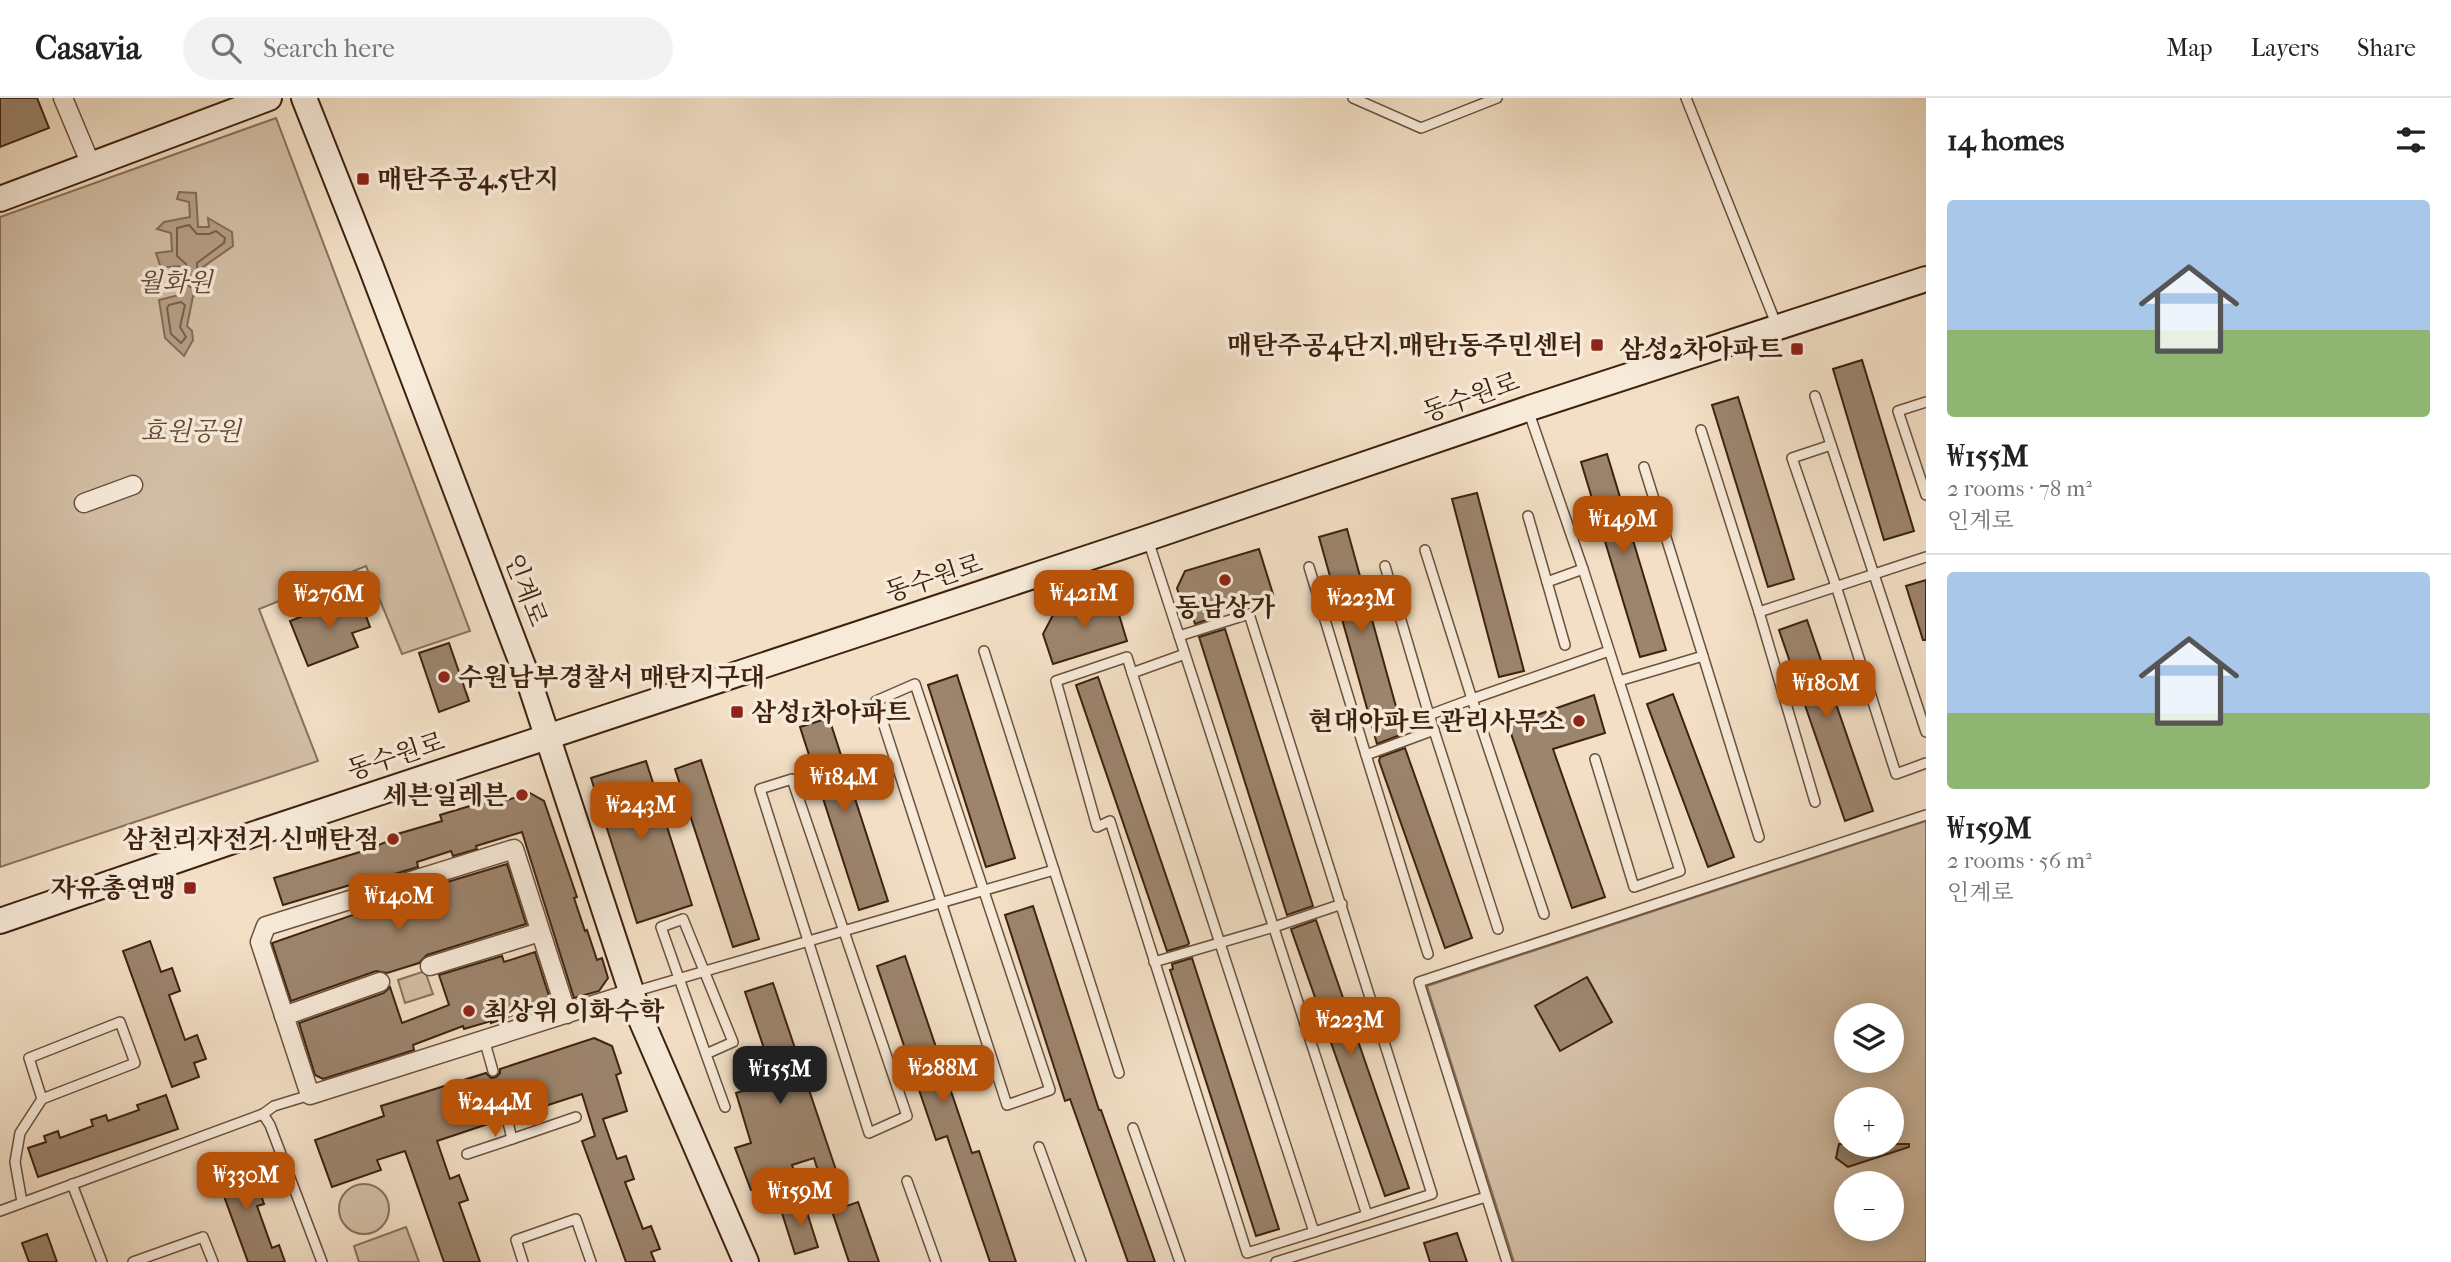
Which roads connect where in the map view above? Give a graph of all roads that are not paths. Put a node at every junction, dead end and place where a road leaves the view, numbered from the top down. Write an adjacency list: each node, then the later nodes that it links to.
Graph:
1 (63, 98): 7 (street)
2 (270, 98): 7 (main road)
3 (304, 98): 43 (main road, 인계로)
4 (1353, 98): 5 (lane)
5 (1497, 98)
6 (1686, 98): 10 (lane)
7 (91, 165): 8 (main road)
8 (0, 199)
9 (1926, 279): 10 (main road, 동수원로)
10 (1778, 328): 13 (main road, 동수원로)
11 (1815, 396): 15 (lane)
12 (1926, 402): 18 (lane)
13 (1527, 409): 21 (main road, 동수원로); 26 (lane)
14 (1701, 430): 30 (lane)
15 (1831, 445): 27 (lane); 29 (lane)
16 (1644, 467): 36 (lane)
17 (134, 485): 19 (street)
18 (1926, 495)
19 (84, 503)
20 (1528, 516): 28 (lane)
21 (1148, 538): 31 (lane); 43 (main road, 동수원로)
22 (1426, 550): 39 (lane)
23 (1926, 557): 27 (lane)
24 (1385, 566): 40 (lane)
25 (1309, 567): 44 (lane)
26 (1583, 569): 28 (lane); 34 (lane)
27 (1874, 574): 29 (lane); 42 (lane)
28 (1547, 582): 32 (lane)
29 (1836, 586): 30 (lane); 46 (lane)
30 (1759, 612): 47 (lane)
31 (1180, 636): 35 (lane); 53 (lane)
32 (1565, 645)
33 (984, 651): 50 (lane)
34 (1609, 651): 38 (lane); 39 (lane)
35 (1185, 654): 37 (lane); 56 (lane)
36 (1703, 656): 38 (lane); 49 (lane)
37 (1132, 673): 61 (lane); 63 (lane)
38 (1619, 681): 45 (lane)
39 (1472, 699): 40 (lane); 54 (lane)
40 (1429, 715): 41 (lane)
41 (1434, 730): 44 (lane); 57 (lane)
42 (1926, 732)
43 (549, 738): 55 (main road, 동수원로); 68 (main road, 인계로)
44 (1366, 755): 62 (lane)
45 (1595, 759)
46 (1926, 763)
47 (1815, 802)
48 (1926, 815): 87 (lane)
49 (1759, 837)
50 (1054, 870): 51 (lane); 74 (lane)
51 (984, 891): 52 (lane); 52 (lane); 52 (lane)
52 (942, 903): 59 (lane)
53 (1342, 904): 56 (lane); 90 (lane)
54 (1544, 914)
55 (0, 921)
56 (1274, 927): 61 (lane); 90 (lane)
57 (1498, 929)
58 (540, 932): 64 (street); 69 (street); 70 (street)
59 (844, 932): 60 (lane); 60 (lane); 60 (lane)
60 (809, 943): 65 (lane)
61 (1220, 943): 63 (lane); 91 (lane)
62 (1428, 954)
63 (1154, 962): 91 (lane)
64 (430, 965)
65 (704, 971): 66 (lane); 66 (lane); 72 (lane)
66 (679, 979): 68 (lane); 72 (lane)
67 (380, 982): 70 (street)
68 (631, 993): 69 (street); 98 (main road, 인계로)
69 (567, 1014): 71 (street)
70 (284, 1016): 75 (street)
71 (484, 1039): 73 (lane); 75 (street)
72 (706, 1054): 77 (lane)
73 (493, 1071)
74 (1119, 1073)
75 (310, 1095): 78 (lane)
76 (42, 1099): 76 (lane); 88 (lane)
77 (725, 1107)
78 (264, 1114): 86 (lane); 95 (lane)
79 (576, 1117): 82 (lane)
80 (507, 1118): 82 (lane)
81 (1133, 1128): 101 (lane)
82 (512, 1139): 84 (lane)
83 (1040, 1147): 100 (lane)
84 (467, 1154)
85 (907, 1181): 99 (lane)
86 (72, 1184): 88 (lane); 92 (lane)
87 (1486, 1196): 102 (lane); 103 (lane)
88 (22, 1202): 89 (lane)
89 (0, 1211)
90 (1367, 1215): 91 (lane)
91 (1314, 1232)
92 (102, 1262)
93 (133, 1262): 94 (lane)
94 (213, 1262)
95 (322, 1262)
96 (523, 1262): 97 (lane)
97 (591, 1262)
98 (746, 1262)
99 (936, 1262)
100 (1081, 1262)
101 (1180, 1262)
102 (1276, 1262)
103 (1507, 1262)

